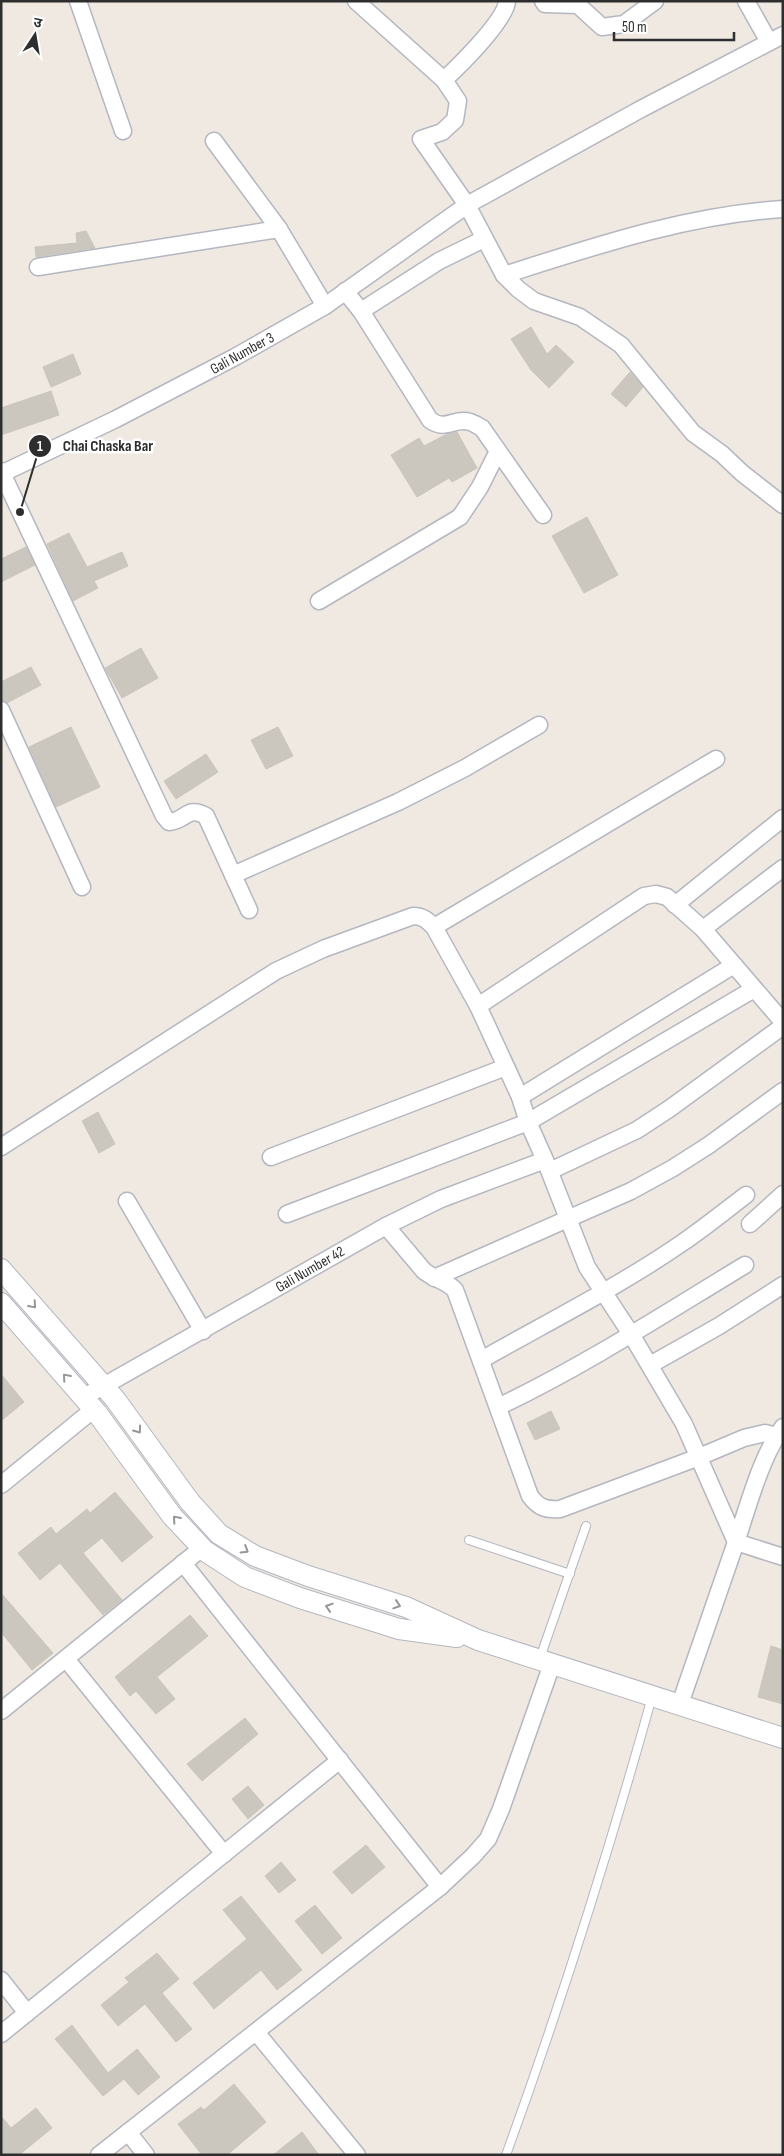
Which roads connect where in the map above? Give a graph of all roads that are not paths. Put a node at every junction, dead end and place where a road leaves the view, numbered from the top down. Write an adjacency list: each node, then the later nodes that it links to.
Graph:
1 (78, 1): 9 (street)
2 (356, 1): 8 (street)
3 (508, 1): 8 (street)
4 (543, 1): 5 (street)
5 (655, 1)
6 (746, 1): 7 (street)
7 (776, 39): 11 (street, Gali Number 3)
8 (444, 80): 11 (street)
9 (123, 131)
10 (214, 141): 13 (street)
11 (467, 205): 14 (street); 17 (street, Gali Number 3)
12 (783, 209): 16 (street)
13 (279, 229): 15 (street); 18 (street)
14 (484, 239): 16 (street); 19 (street)
15 (38, 267)
16 (504, 275): 22 (street)
17 (345, 291): 18 (street, Gali Number 3); 19 (street)
18 (325, 306): 21 (street, Gali Number 3)
19 (361, 311): 20 (street)
20 (498, 451): 23 (street); 24 (street)
21 (2, 473): 30 (street)
22 (783, 505)
23 (543, 514)
24 (319, 601)
25 (1, 710): 31 (street)
26 (539, 725): 30 (street)
27 (716, 759): 34 (street)
28 (783, 818): 32 (street)
29 (783, 868): 35 (street)
30 (233, 875): 33 (street)
31 (82, 887)
32 (675, 905): 35 (street); 38 (street)
33 (249, 910)
34 (434, 927): 38 (street); 44 (street)
35 (703, 929): 36 (street)
36 (734, 965): 37 (street); 42 (street)
37 (754, 988): 39 (street); 43 (street)
38 (478, 1006): 40 (street)
39 (783, 1024): 46 (street, Gali Number 42)
40 (506, 1066): 42 (street); 45 (street)
41 (783, 1091): 51 (street)
42 (520, 1097): 43 (street)
43 (528, 1122): 46 (street); 50 (street)
44 (1, 1147)
45 (271, 1157)
46 (547, 1165): 51 (street); 53 (street, Gali Number 42)
47 (746, 1194): 58 (street)
48 (783, 1194): 52 (street)
49 (127, 1201): 60 (street)
50 (287, 1214)
51 (568, 1218): 56 (street); 58 (street)
52 (750, 1224)
53 (386, 1226): 56 (street); 60 (street, Gali Number 42)
54 (745, 1265): 61 (street)
55 (1, 1269): 64 (street, one-way to 64)
56 (434, 1278): 62 (street)
57 (783, 1285): 63 (street)
58 (602, 1292): 61 (street); 62 (street)
59 (1, 1303): 65 (street, one-way to 59)
60 (203, 1331): 64 (street, Gali Number 42)
61 (631, 1334): 63 (street); 66 (street)
62 (481, 1360): 66 (street)
63 (650, 1365): 68 (street)
64 (105, 1386): 65 (street, Gali Number 42); 77 (street, one-way to 77)
65 (89, 1403): 69 (street, Gali Number 42); 73 (street, one-way to 65)
66 (498, 1407): 68 (street)
67 (780, 1431): 68 (street); 72 (street)
68 (699, 1457): 72 (street)
69 (1, 1485)
70 (586, 1526): 76 (lane)
71 (469, 1540): 76 (lane)
72 (736, 1542): 74 (street); 81 (street)
73 (202, 1548): 75 (street); 77 (street, one-way to 73)
74 (783, 1556)
75 (184, 1563): 78 (street); 84 (street)
76 (570, 1574): 79 (lane)
77 (478, 1640): 79 (street)
78 (66, 1659): 82 (street); 85 (street)
79 (546, 1662): 80 (street); 86 (street)
80 (652, 1696): 81 (street); 95 (lane)
81 (680, 1704): 83 (street)
82 (1, 1711)
83 (783, 1738)
84 (340, 1760): 85 (street); 86 (street)
85 (224, 1854): 88 (street)
86 (440, 1887): 89 (street)
87 (1, 1980): 88 (street)
88 (28, 2013): 90 (street)
89 (256, 2032): 91 (street); 94 (street)
90 (1, 2034)
91 (128, 2132): 92 (street); 93 (street)
92 (99, 2155)
93 (146, 2155)
94 (357, 2155)
95 (506, 2155)

